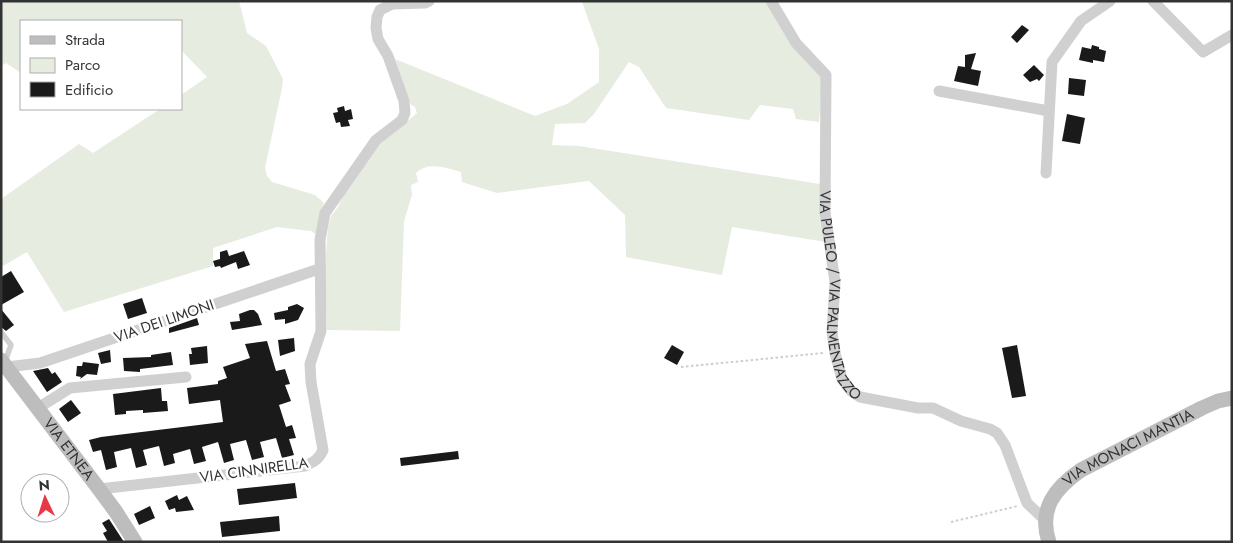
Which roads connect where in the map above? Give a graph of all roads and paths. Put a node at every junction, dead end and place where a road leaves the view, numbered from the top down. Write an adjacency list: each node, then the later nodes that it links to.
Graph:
1 (429, 1): 9 (street, VIA CINNIRELLA)
2 (771, 1): 11 (street, VIA PULEO / VIA PALMENTAZZO)
3 (1110, 1): 7 (street)
4 (1153, 1): 5 (street)
5 (1232, 35)
6 (939, 91): 7 (street)
7 (1049, 112): 8 (street)
8 (1046, 173)
9 (319, 269): 12 (street, VIA DEI LIMONI); 17 (street, VIA CINNIRELLA)
10 (1, 332): 12 (lane)
11 (831, 353): 13 (path); 18 (street, VIA PULEO / VIA PALMENTAZZO)
12 (4, 364): 16 (street, VIA ETNEA)
13 (681, 367)
14 (186, 377): 16 (street)
15 (1232, 398): 19 (street, VIA MONACI MANTIA)
16 (38, 408): 17 (street, VIA ETNEA)
17 (99, 489): 21 (street, VIA ETNEA)
18 (1024, 504): 19 (street, VIA PULEO / VIA PALMENTAZZO); 20 (path)
19 (1045, 520): 22 (street)
20 (952, 522)
21 (135, 542)
22 (1049, 542)

